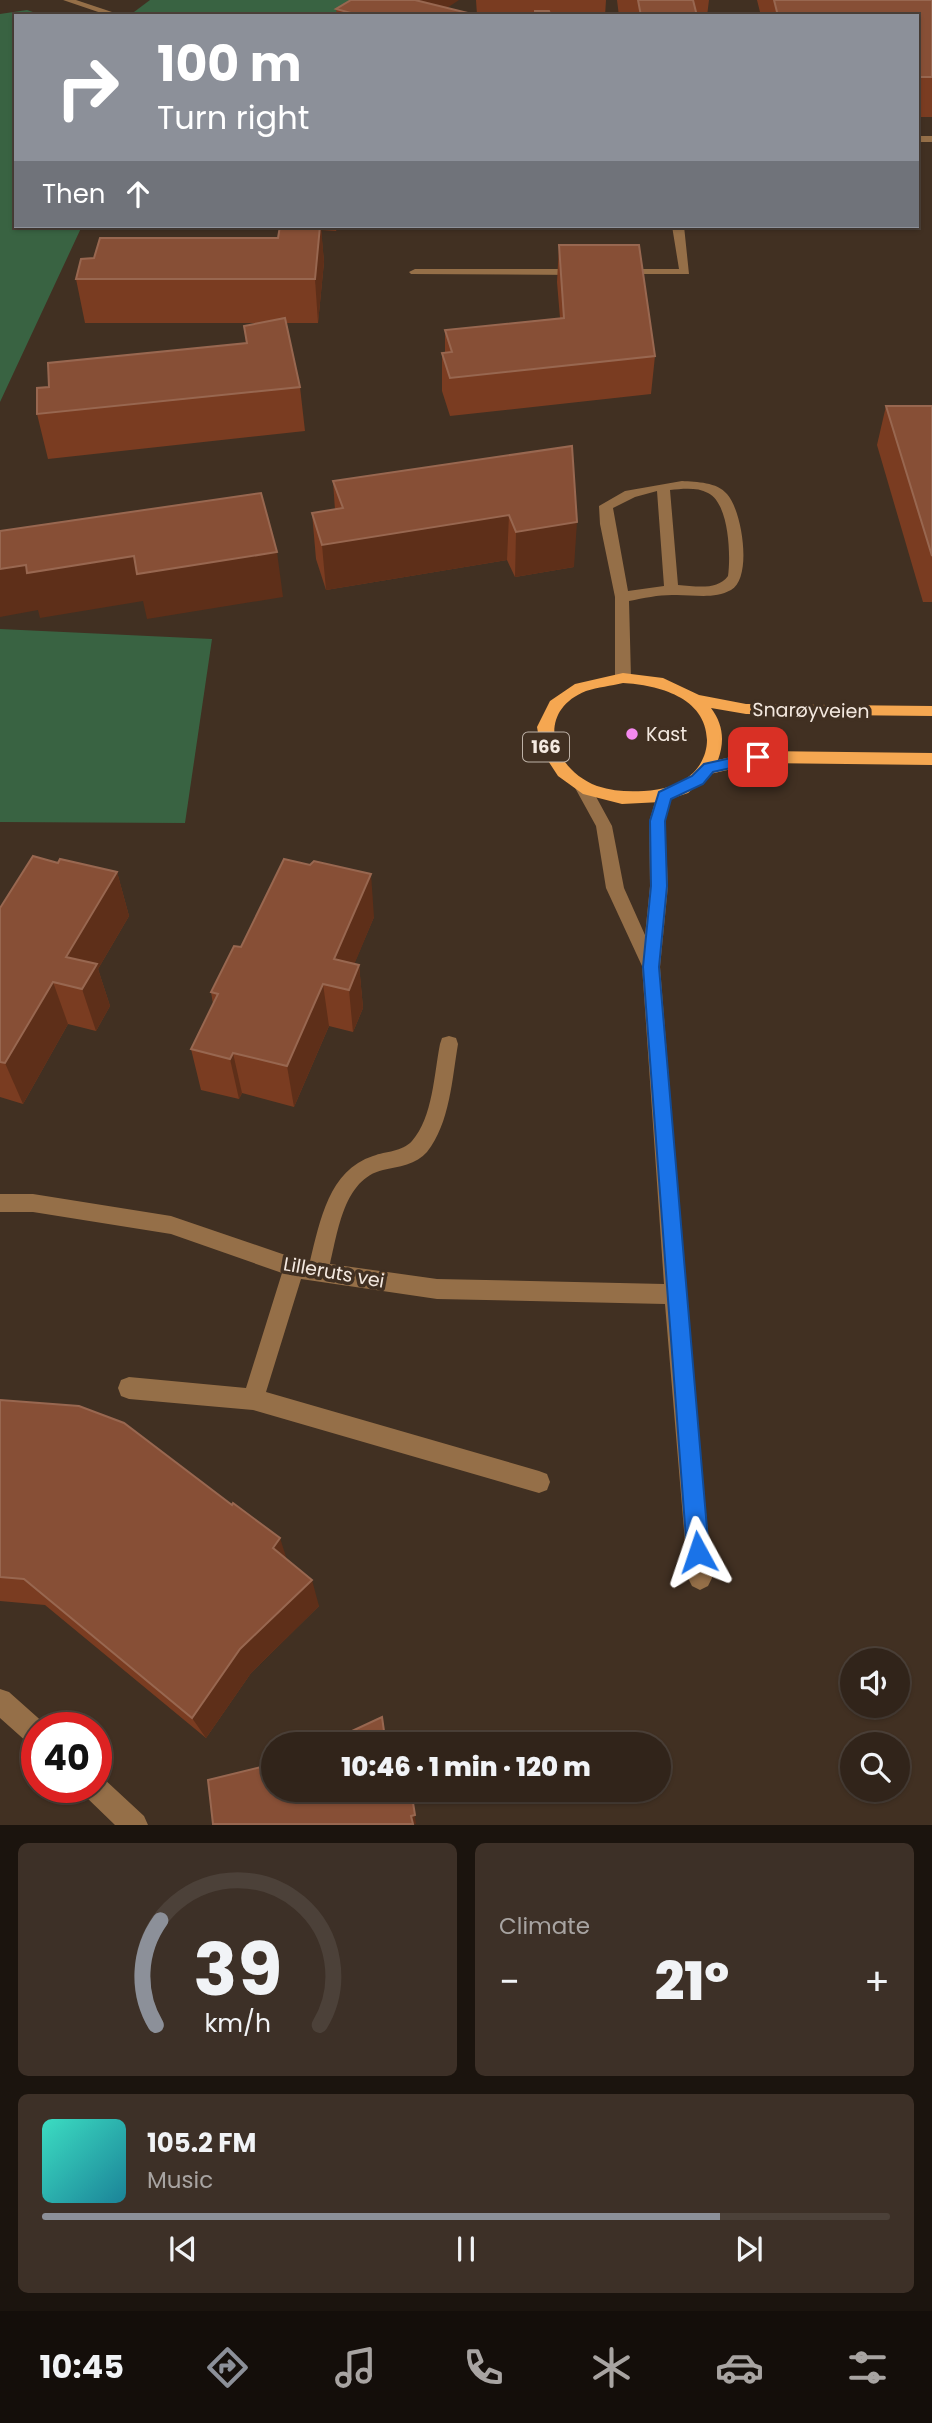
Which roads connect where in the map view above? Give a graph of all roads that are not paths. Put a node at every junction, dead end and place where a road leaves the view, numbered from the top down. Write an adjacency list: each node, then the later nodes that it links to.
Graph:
1 (67, 0): 2 (street)
2 (113, 14)
3 (678, 228): 6 (street)
4 (415, 272): 5 (street)
5 (592, 272)
6 (606, 272)
7 (663, 487): 8 (street); 8 (street); 9 (street)
8 (671, 590): 9 (street)
9 (622, 597): 10 (street)
10 (623, 678): 11 (main road, 166); 15 (main road, 166)
11 (692, 699): 12 (main road, Snarøyveien / 166); 14 (main road, 166)
12 (932, 711)
13 (932, 759): 14 (main road, 166)
14 (709, 768): 16 (main road, 166)
15 (582, 786): 16 (main road, 166); 17 (street)
16 (664, 796): 17 (street)
17 (651, 967): 22 (street)
18 (449, 1044): 21 (street)
19 (0, 1203): 20 (street, Lilleruts vei)
20 (294, 1268): 21 (street, Lilleruts vei); 24 (street)
21 (317, 1272): 22 (street, Lilleruts vei)
22 (675, 1294): 26 (street)
23 (129, 1388): 24 (street)
24 (253, 1399): 25 (street)
25 (539, 1482)
26 (700, 1578)
27 (0, 1701): 28 (street)
28 (21, 1720)
29 (111, 1803): 30 (street)
30 (135, 1825)

